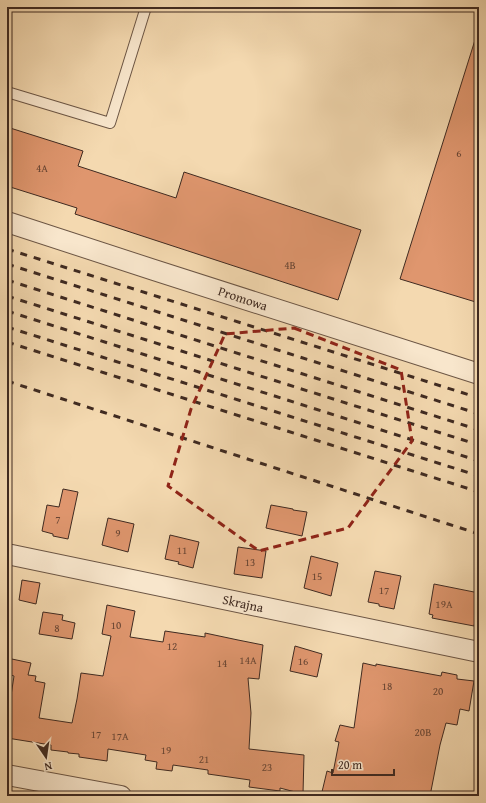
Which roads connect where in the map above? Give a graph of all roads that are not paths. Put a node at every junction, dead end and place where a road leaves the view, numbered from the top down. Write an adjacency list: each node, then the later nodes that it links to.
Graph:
1 (146, 7): 2 (lane)
2 (7, 92)
3 (7, 222): 4 (street, Promowa)
4 (479, 374)
5 (7, 554): 6 (street, Skrajna)
6 (479, 652)
7 (7, 775): 8 (street)
8 (121, 796)

